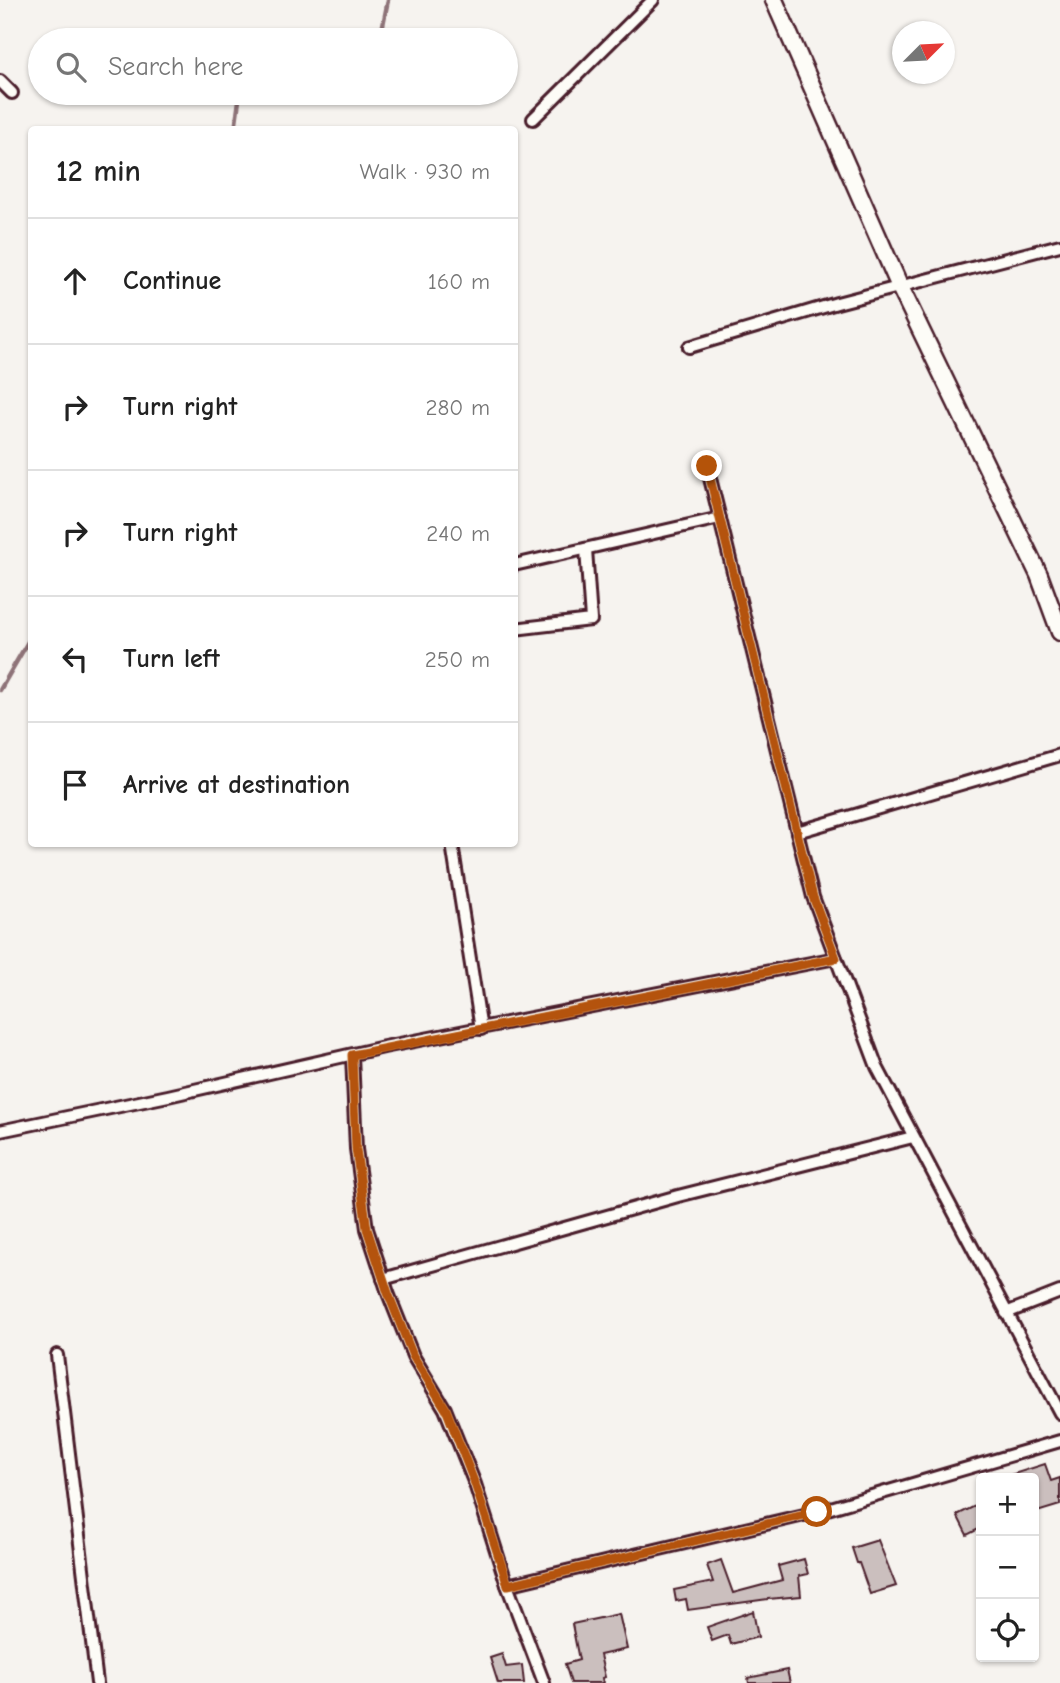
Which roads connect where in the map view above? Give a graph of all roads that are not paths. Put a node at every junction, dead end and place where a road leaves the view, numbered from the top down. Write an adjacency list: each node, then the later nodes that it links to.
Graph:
1 (653, 0): 5 (street)
2 (774, 0): 7 (street)
3 (0, 81): 4 (street)
4 (12, 93)
5 (533, 118)
6 (1060, 245): 7 (street)
7 (900, 287): 8 (street); 14 (street)
8 (689, 347)
9 (707, 466): 10 (street)
10 (720, 518): 11 (street); 16 (street)
11 (586, 549): 12 (street); 13 (street)
12 (518, 564)
13 (518, 629)
14 (1060, 632)
15 (1060, 755): 16 (street)
16 (797, 832): 18 (street)
17 (452, 847): 19 (street)
18 (836, 958): 19 (street); 22 (street)
19 (481, 1029): 20 (street)
20 (352, 1055): 21 (street); 23 (street)
21 (0, 1131)
22 (914, 1137): 23 (street); 25 (street)
23 (383, 1279): 29 (street)
24 (1060, 1292): 25 (street)
25 (1006, 1313): 27 (street)
26 (57, 1354): 30 (street)
27 (1060, 1413)
28 (1060, 1441): 29 (street)
29 (508, 1585): 31 (street)
30 (97, 1683)
31 (544, 1683)

